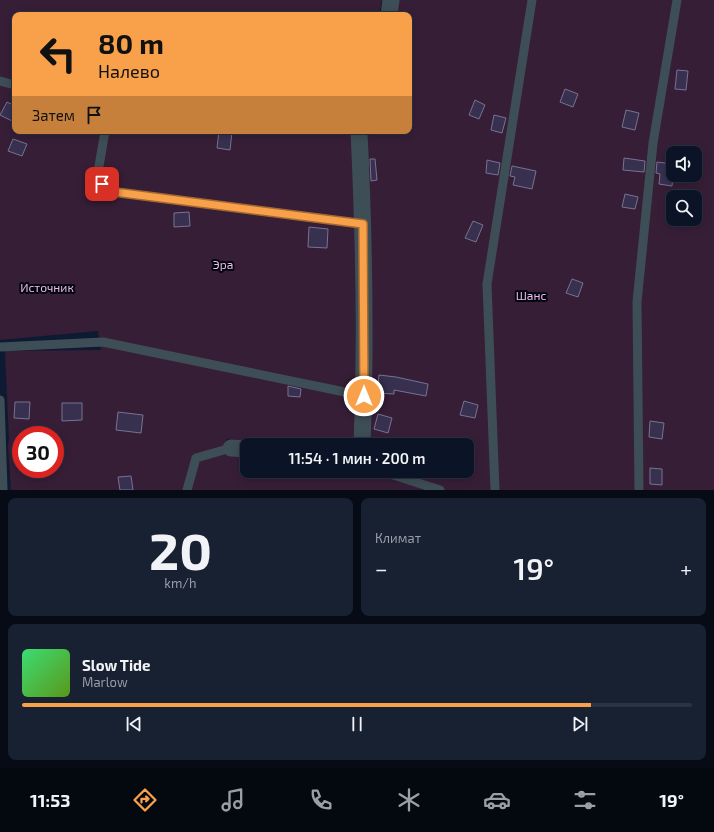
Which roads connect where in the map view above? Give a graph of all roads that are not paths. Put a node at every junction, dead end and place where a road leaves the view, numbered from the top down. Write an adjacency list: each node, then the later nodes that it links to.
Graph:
1 (392, 0): 4 (street)
2 (532, 0): 19 (lane)
3 (677, 0): 20 (lane)
4 (390, 12)
5 (0, 81): 6 (lane)
6 (12, 84)
7 (104, 134): 9 (lane)
8 (358, 134): 9 (street)
9 (363, 224): 11 (street)
10 (0, 347): 11 (lane)
11 (364, 396): 13 (street)
12 (0, 400): 16 (lane)
13 (362, 438)
14 (239, 449): 17 (lane)
15 (403, 478): 18 (lane)
16 (3, 490)
17 (186, 490)
18 (440, 490)
19 (495, 490)
20 (639, 490)

